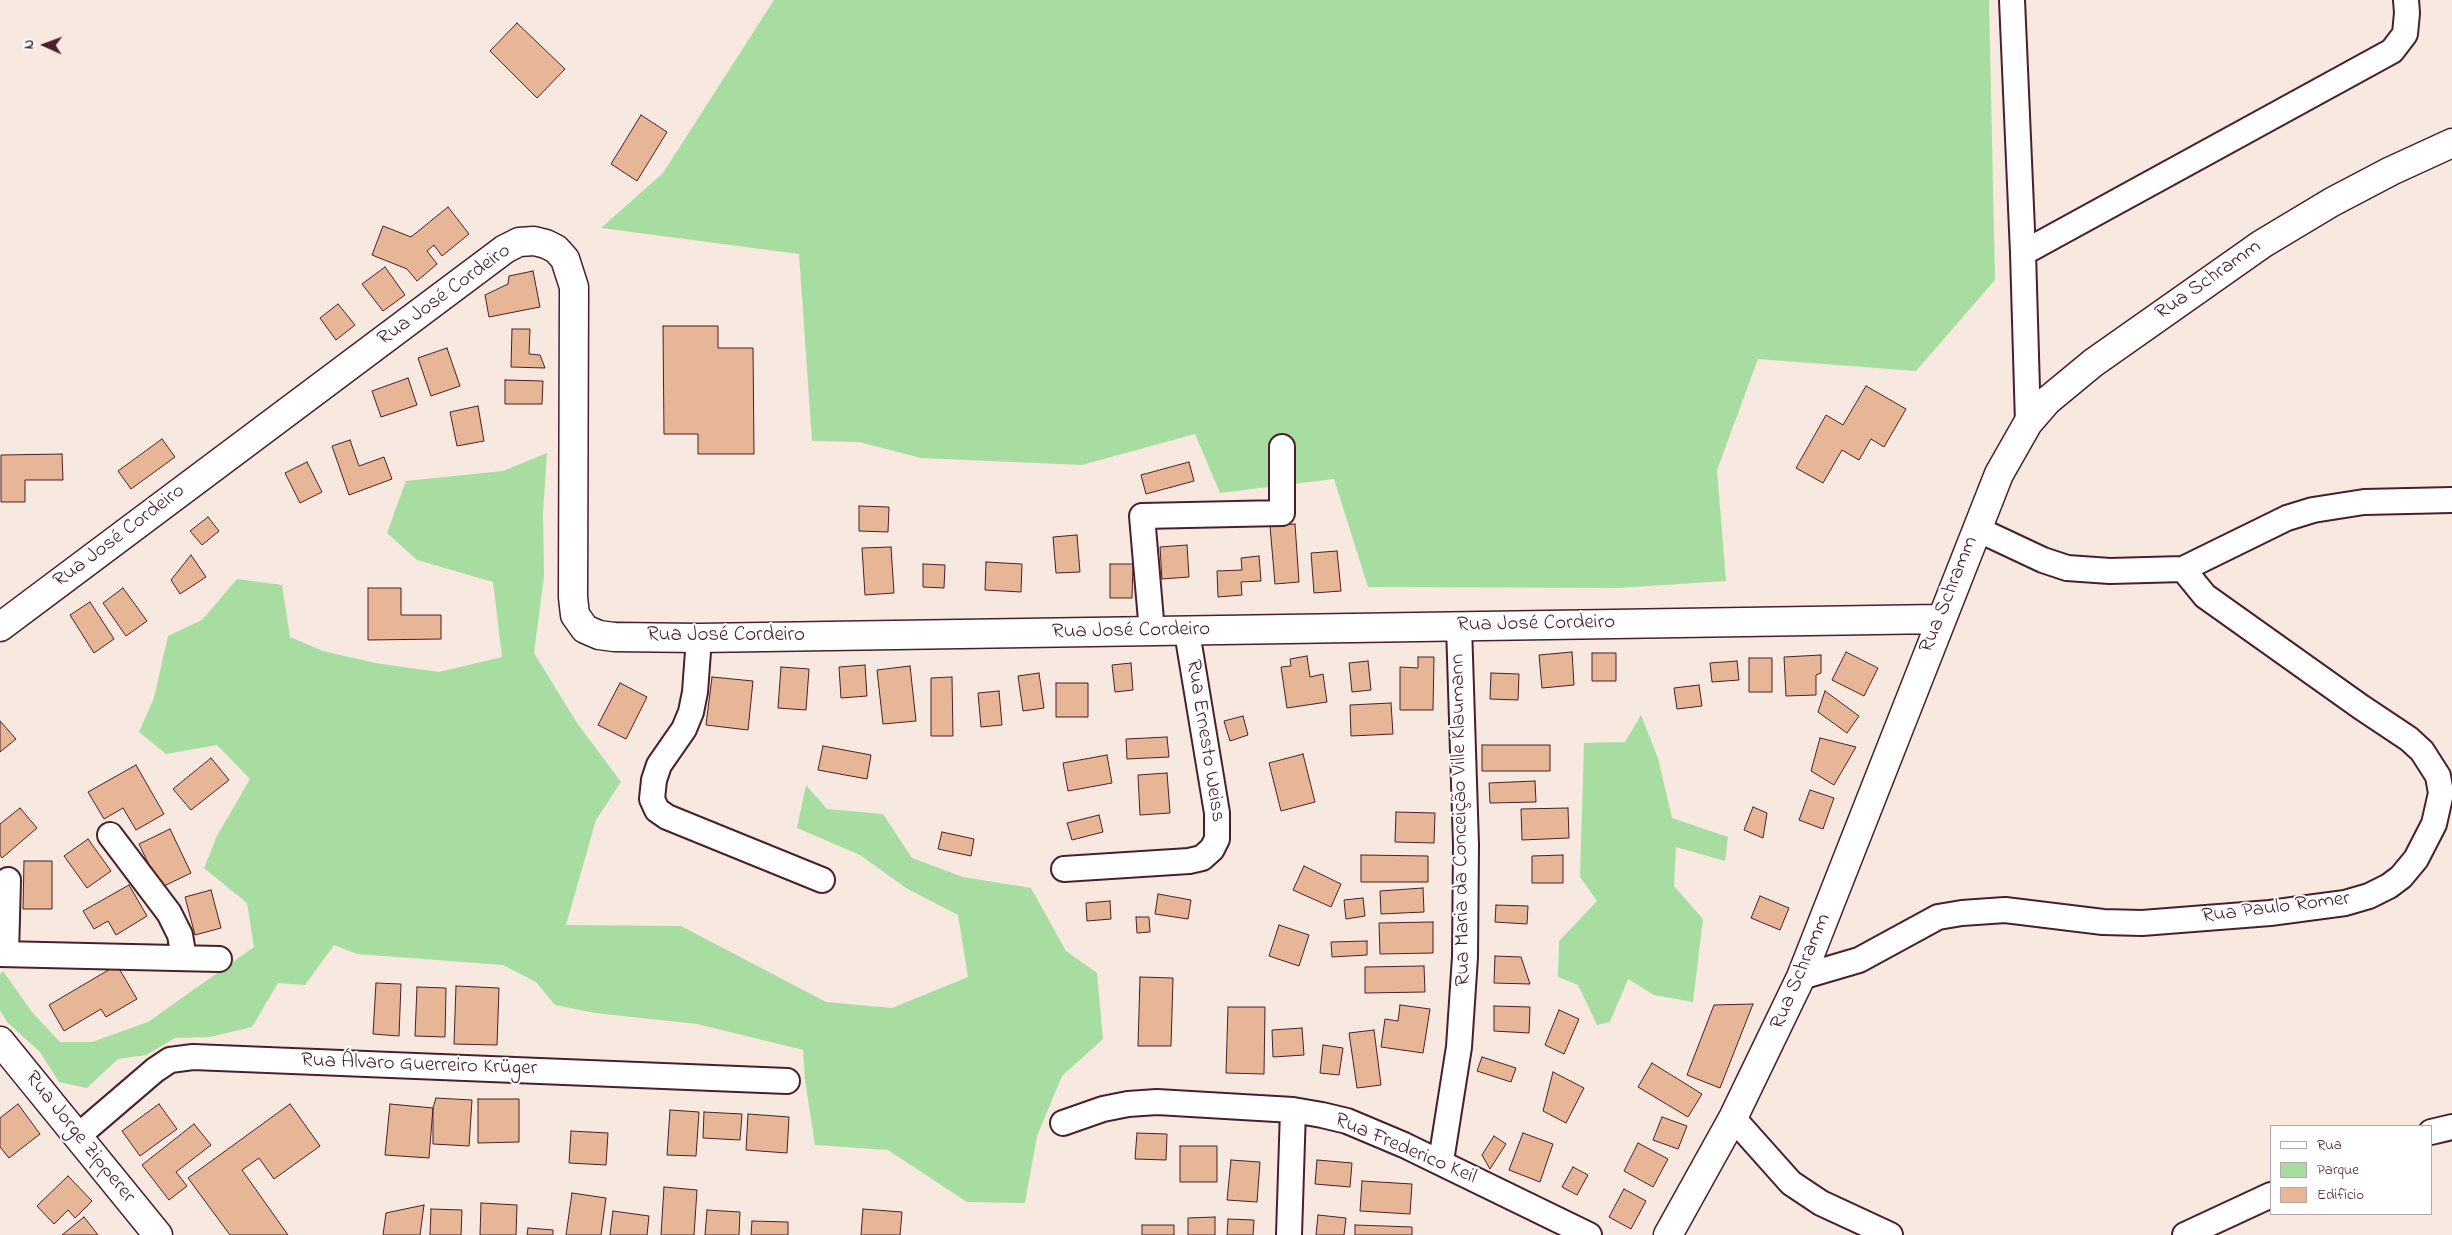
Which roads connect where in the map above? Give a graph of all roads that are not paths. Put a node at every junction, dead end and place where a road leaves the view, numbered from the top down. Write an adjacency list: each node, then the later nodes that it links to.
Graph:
1 (2012, 0): 4 (street)
2 (2406, 0): 4 (street)
3 (2452, 143): 5 (street, Rua Schramm)
4 (2023, 253): 5 (street)
5 (2028, 423): 8 (street, Rua Schramm)
6 (1282, 447): 13 (street)
7 (2452, 500): 9 (street)
8 (1977, 529): 9 (street); 10 (street, Rua Schramm)
9 (2183, 569): 16 (street, Rua Paulo Romer)
10 (1940, 619): 11 (street, Rua José Cordeiro); 24 (street, Rua Schramm)
11 (1459, 626): 14 (street, Rua José Cordeiro); 33 (street, Rua Maria da Conceição Ville Klaumann)
12 (0, 627): 15 (street, Rua José Cordeiro)
13 (1152, 632): 14 (street, Rua José Cordeiro); 15 (street, Rua José Cordeiro)
14 (1187, 632): 18 (street, Rua Ernesto Weiss)
15 (698, 638): 20 (street)
16 (2446, 793): 24 (street, Rua Paulo Romer)
17 (110, 835): 22 (street)
18 (1064, 869)
19 (8, 880): 21 (street)
20 (822, 880)
21 (3, 954): 22 (street)
22 (184, 958): 23 (street)
23 (219, 959)
24 (1801, 978): 28 (street, Rua Schramm)
25 (0, 1041): 32 (street, Rua Jorge Zipperer)
26 (787, 1081): 32 (street, Rua Álvaro Guerreiro Krüger)
27 (1293, 1110): 29 (street, Rua Frederico Keil); 33 (street, Rua Frederico Keil); 36 (street)
28 (1734, 1118): 38 (street, Rua Schramm); 39 (street)
29 (1063, 1123)
30 (2452, 1127): 31 (street)
31 (2432, 1132)
32 (78, 1136): 35 (street, Rua Jorge Zipperer)
33 (1441, 1162): 37 (street, Rua Frederico Keil)
34 (2270, 1195): 40 (street)
35 (158, 1235)
36 (1289, 1235)
37 (1589, 1235)
38 (1668, 1235)
39 (1890, 1235)
40 (2185, 1235)

